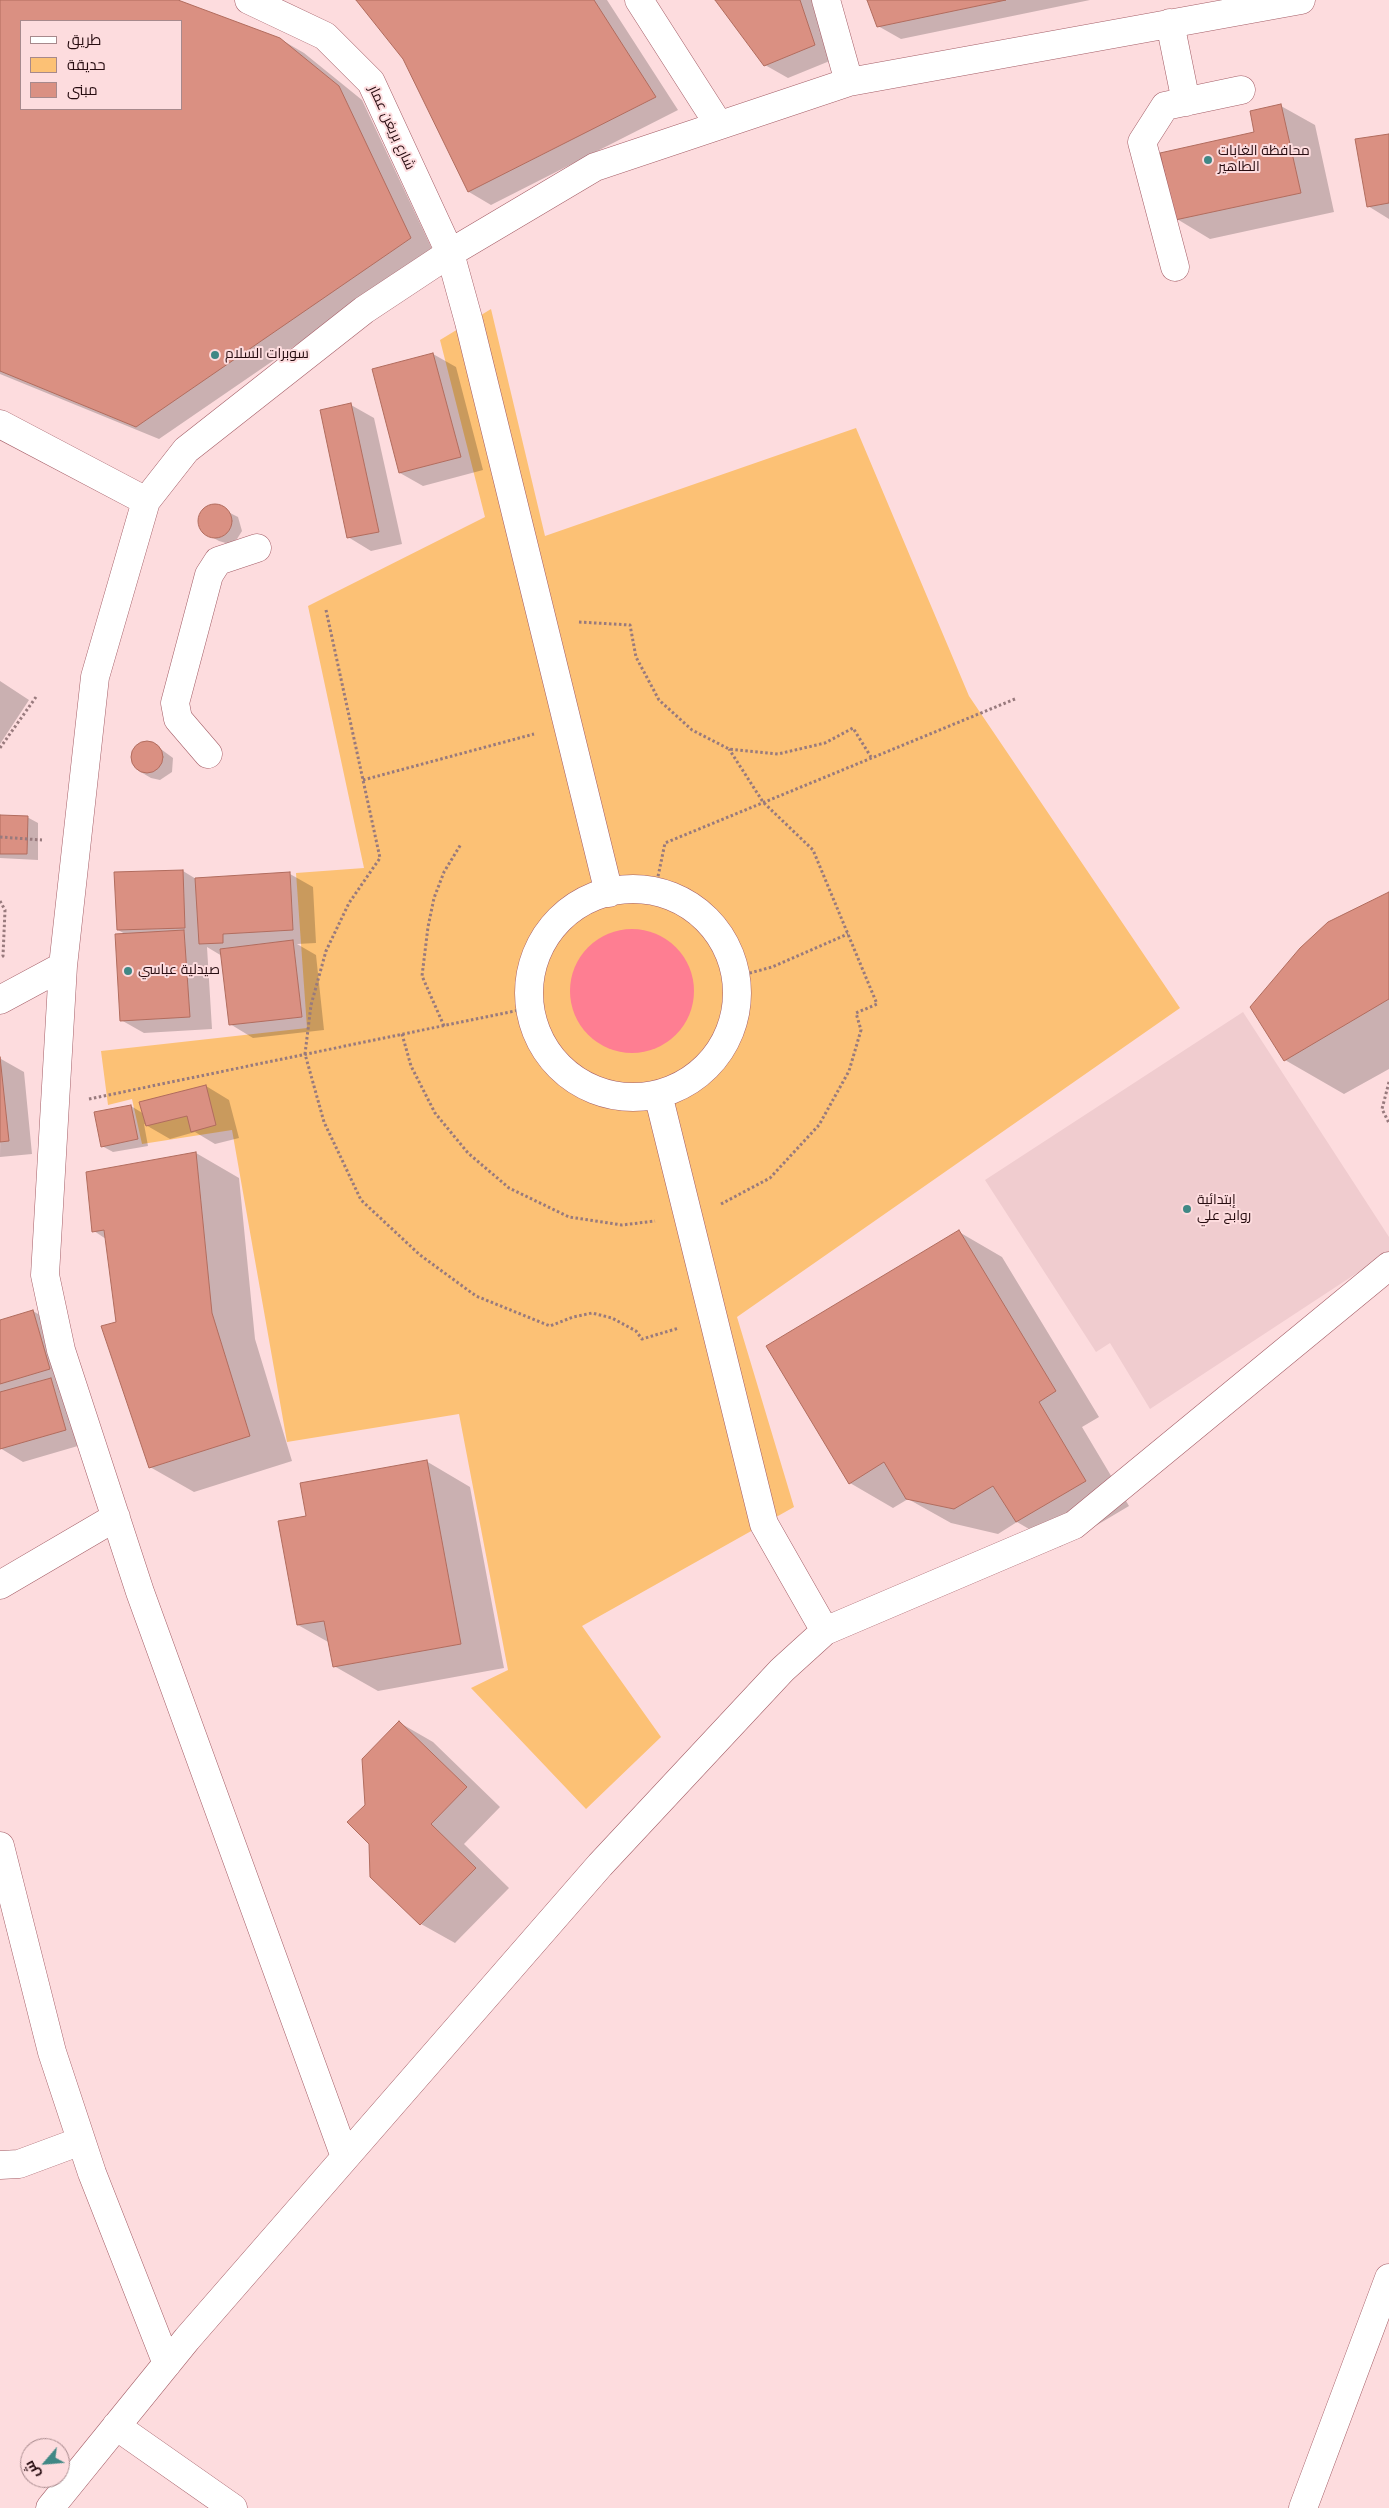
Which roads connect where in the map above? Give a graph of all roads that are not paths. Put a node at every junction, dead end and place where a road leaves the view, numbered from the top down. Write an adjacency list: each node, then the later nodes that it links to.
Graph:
1 (249, 0): 10 (street, شارع بريغن عمار)
2 (639, 0): 9 (street)
3 (826, 0): 6 (street)
4 (1301, 0): 5 (street)
5 (1170, 23): 6 (street); 8 (street)
6 (849, 82): 9 (street)
7 (1241, 90): 8 (street)
8 (1186, 102): 11 (street)
9 (719, 125): 10 (street)
10 (450, 254): 13 (street); 16 (street, شارع بريغن عمار)
11 (1175, 267)
12 (0, 424): 13 (street)
13 (146, 501): 17 (street)
14 (257, 548): 15 (street)
15 (208, 754)
16 (609, 893): 19 (street); 19 (street)
17 (63, 966): 18 (street); 21 (street)
18 (0, 1000)
19 (658, 1094): 23 (street)
20 (1389, 1266): 23 (street)
21 (116, 1517): 22 (street); 26 (street)
22 (0, 1585)
23 (825, 1631): 26 (street)
24 (0, 1846): 25 (street)
25 (81, 2141): 27 (street); 29 (street)
26 (345, 2157): 29 (street)
27 (0, 2165)
28 (1389, 2278): 33 (street)
29 (167, 2364): 30 (street)
30 (116, 2426): 31 (street); 32 (street)
31 (50, 2508)
32 (233, 2508)
33 (1303, 2508)

